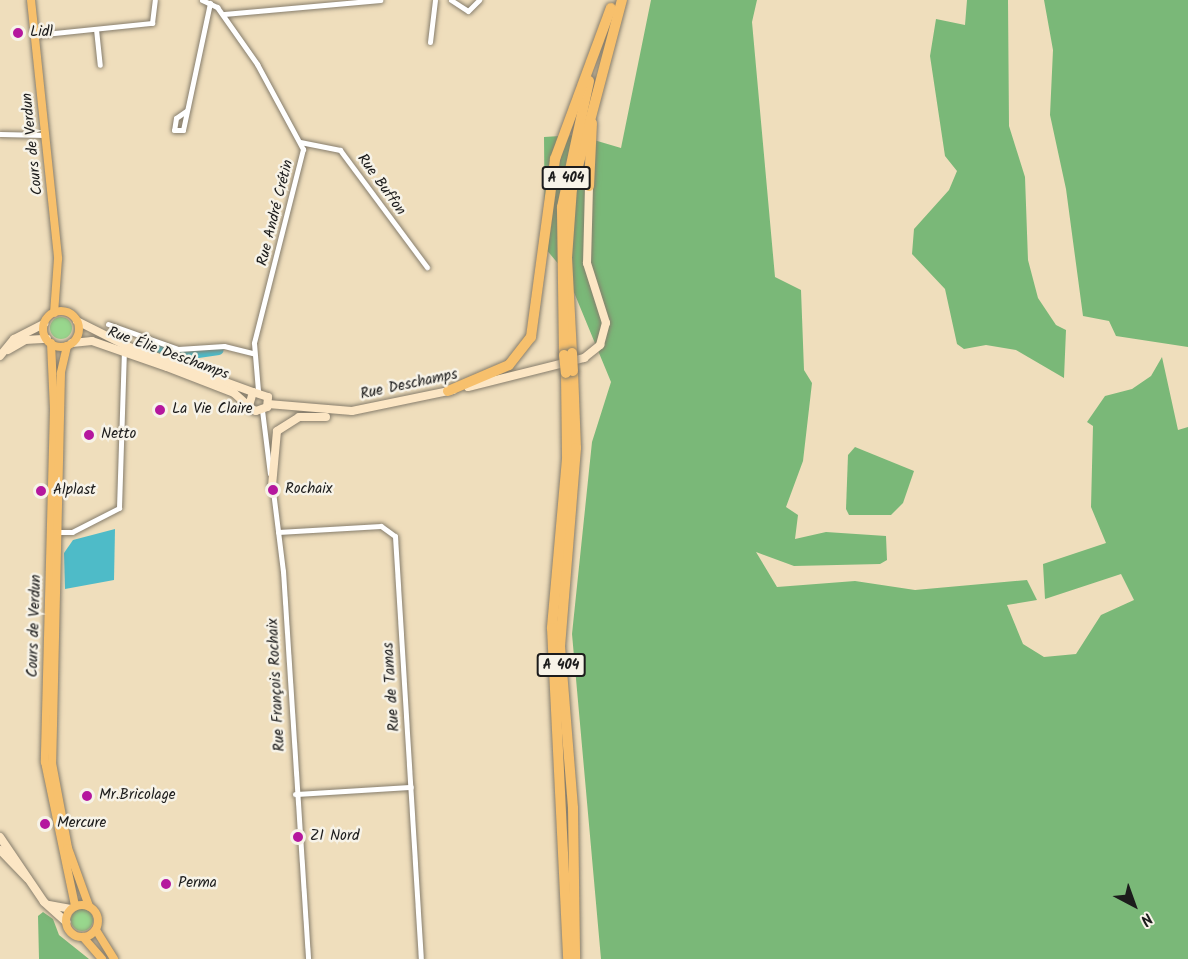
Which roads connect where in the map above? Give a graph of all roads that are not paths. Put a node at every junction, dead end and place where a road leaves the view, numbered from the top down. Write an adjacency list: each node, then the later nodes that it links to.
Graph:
1 (31, 0): 12 (main road, Cours de Verdun)
2 (154, 0): 11 (street)
3 (202, 0): 8 (street, Rue André Crétin)
4 (380, 0): 10 (street)
5 (435, 0): 13 (street)
6 (451, 0): 7 (street)
7 (479, 0)
8 (210, 3): 10 (street, Rue André Crétin); 15 (street)
9 (616, 4): 19 (highway); 32 (highway, A 404, bridge); 33 (highway)
10 (224, 14): 18 (street, Rue André Crétin)
11 (96, 29): 12 (street); 14 (street)
12 (35, 35): 17 (main road, Cours de Verdun)
13 (430, 42)
14 (100, 65)
15 (186, 111)
16 (0, 134): 17 (street)
17 (45, 135): 21 (main road, Cours de Verdun)
18 (300, 142): 20 (street, Rue Buffon); 30 (street, Rue André Crétin)
19 (589, 186): 33 (main road, Rue Deschamps)
20 (427, 267)
21 (59, 286): 22 (main road, Cours de Verdun); 23 (main road, Cours de Verdun)
22 (68, 312): 23 (main road); 24 (main road)
23 (54, 313): 25 (main road)
24 (77, 321): 28 (main road); 34 (main road, Rue Élie Deschamps)
25 (44, 324): 27 (main road); 31 (main road)
26 (108, 324): 30 (street)
27 (49, 341): 28 (main road); 31 (main road); 41 (main road, Cours de Verdun)
28 (70, 344): 29 (main road, Rue Élie Deschamps); 39 (main road, Cours de Verdun)
29 (124, 351): 36 (main road, Rue Élie Deschamps); 39 (street)
30 (253, 353): 34 (street, Rue André Crétin)
31 (0, 357)
32 (569, 372): 61 (highway, A 404); 62 (highway, A 404)
33 (448, 391): 35 (main road, Rue Deschamps)
34 (256, 392): 36 (main road); 37 (main road)
35 (393, 404): 37 (main road, Rue Deschamps); 38 (main road)
36 (249, 406): 37 (main road, Rue Élie Deschamps)
37 (265, 407): 38 (street, Rue François Rochaix)
38 (272, 486): 40 (street, Rue François Rochaix)
39 (58, 532): 42 (main road, Cours de Verdun)
40 (278, 532): 44 (street, Rue de Tamas); 45 (street, Rue François Rochaix)
41 (47, 659): 42 (main road); 43 (main road, Cours de Verdun)
42 (52, 689): 43 (main road, Cours de Verdun)
43 (47, 719): 52 (main road); 53 (main road, Cours de Verdun)
44 (411, 787): 45 (street); 60 (street, Rue de Tamas)
45 (295, 794): 59 (street, Rue François Rochaix)
46 (0, 837): 49 (main road)
47 (0, 844): 49 (main road)
48 (0, 850): 50 (main road)
49 (15, 859): 50 (main road)
50 (36, 886): 51 (main road)
51 (46, 905): 53 (main road); 54 (main road)
52 (89, 906): 53 (main road); 55 (main road)
53 (73, 908): 54 (main road)
54 (66, 922): 56 (main road)
55 (96, 930): 56 (main road); 58 (main road)
56 (83, 938): 57 (main road)
57 (102, 959)
58 (114, 959)
59 (308, 959)
60 (421, 959)
61 (568, 959)
62 (575, 959)

